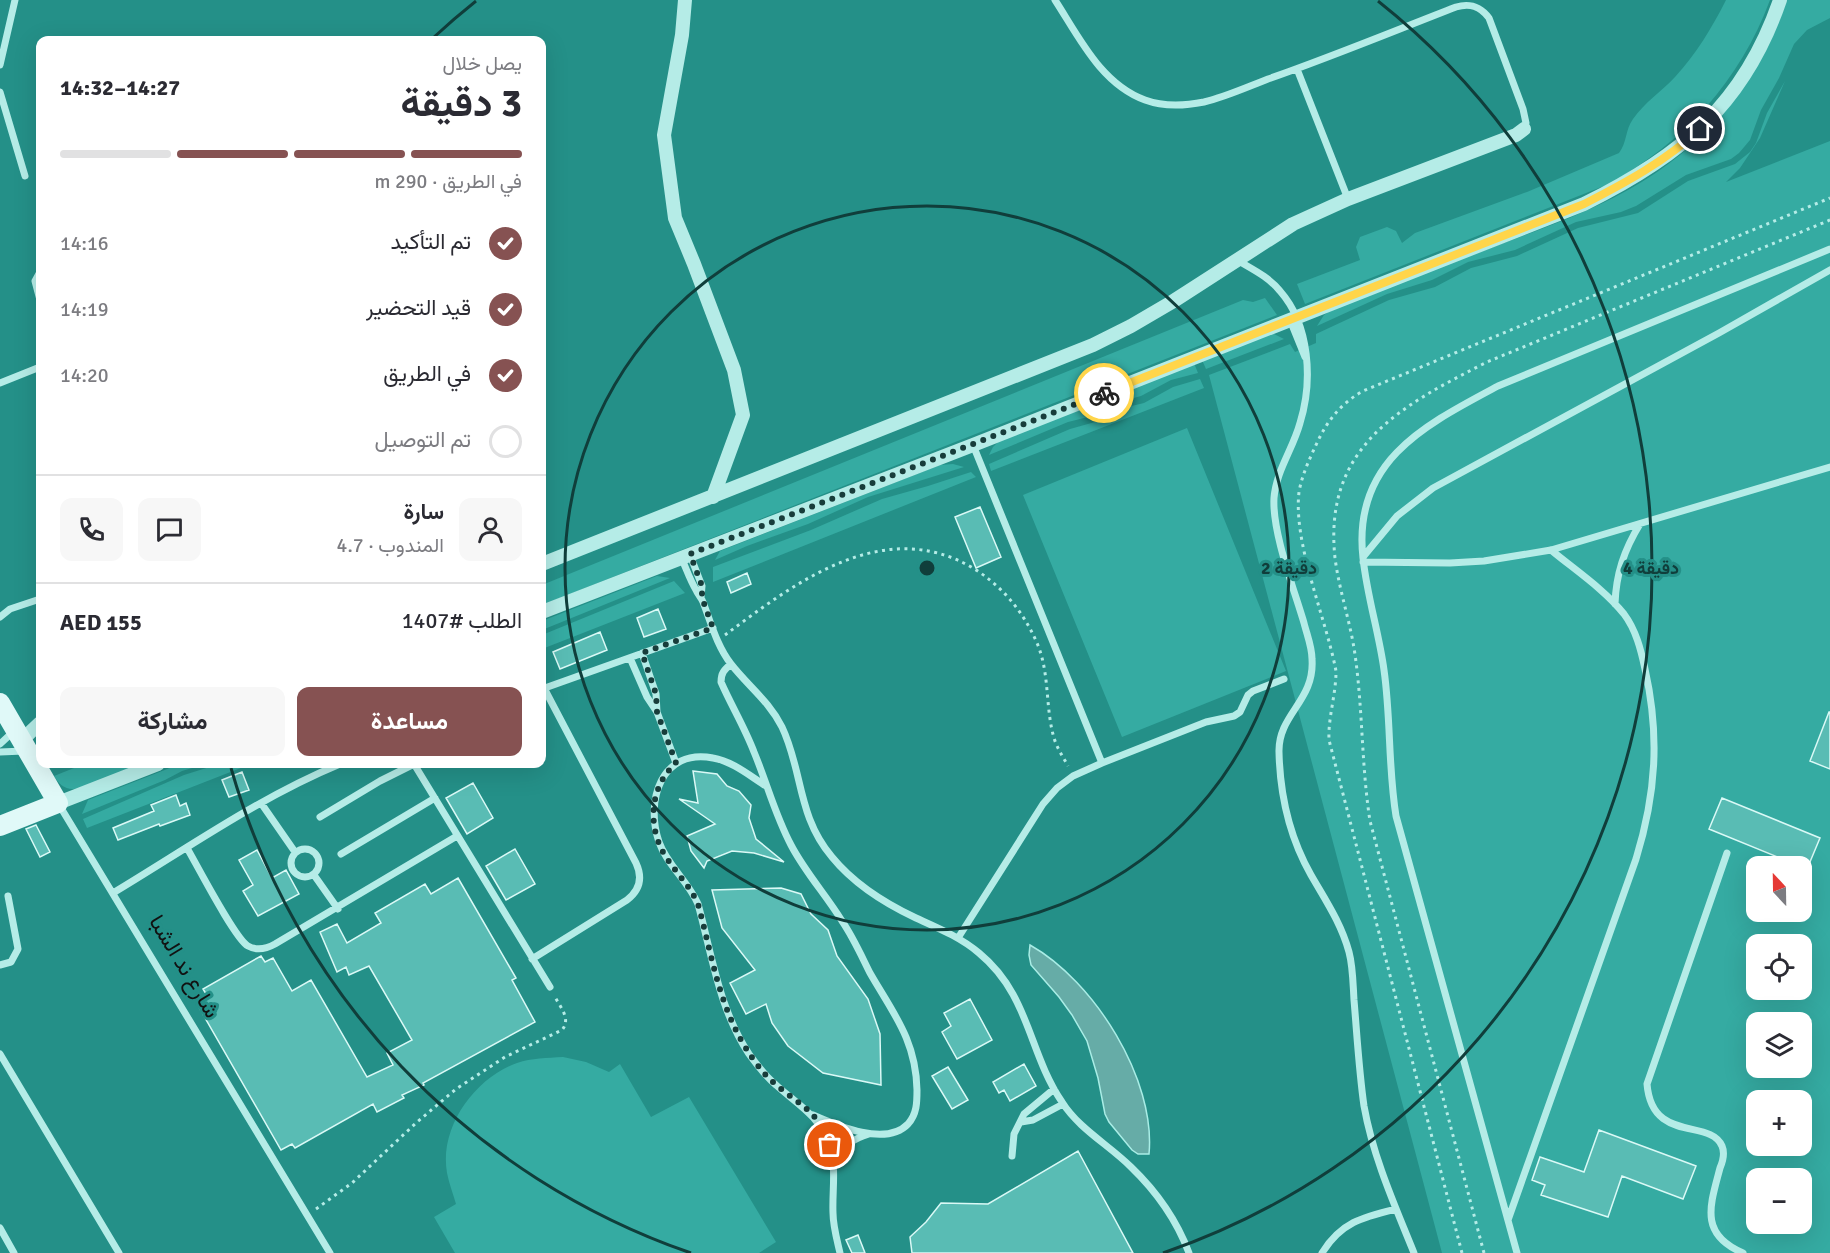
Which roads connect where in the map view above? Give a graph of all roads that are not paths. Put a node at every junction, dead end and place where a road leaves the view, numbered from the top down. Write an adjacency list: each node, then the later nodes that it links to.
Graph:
1 (15, 0): 5 (lane)
2 (685, 0): 19 (street)
3 (1055, 0): 6 (lane)
4 (1780, 0): 14 (street)
5 (0, 65)
6 (1298, 69): 8 (lane); 10 (lane)
7 (0, 92): 9 (lane)
8 (1524, 129): 10 (street)
9 (25, 176)
10 (1348, 199): 12 (street)
11 (1830, 249): 23 (lane)
12 (1237, 260): 14 (lane); 19 (street)
13 (1830, 270): 23 (lane)
14 (1293, 318): 17 (street); 77 (lane)
15 (36, 369): 16 (lane)
16 (0, 384)
17 (973, 445): 22 (street); 43 (lane)
18 (1830, 467): 20 (lane)
19 (712, 497): 24 (street)
20 (1640, 524): 21 (lane); 26 (lane)
21 (1551, 550): 23 (lane); 26 (lane)
22 (686, 555): 27 (street); 29 (lane)
23 (1363, 559): 78 (lane)
24 (546, 562)
25 (36, 600): 28 (lane)
26 (1615, 604): 78 (lane)
27 (546, 610)
28 (0, 617)
29 (713, 628): 30 (lane); 32 (lane)
30 (642, 653): 31 (lane); 37 (lane)
31 (630, 658): 34 (lane); 37 (lane)
32 (731, 664): 50 (lane); 65 (lane)
33 (1284, 678): 43 (lane)
34 (546, 688)
35 (546, 695): 66 (lane)
36 (0, 703): 39 (street, شارع ند الشبا)
37 (657, 712): 42 (lane)
38 (36, 727): 39 (street)
39 (22, 740): 40 (lane); 41 (lane); 44 (street, شارع ند الشبا)
40 (0, 744)
41 (0, 752)
42 (676, 763): 50 (lane); 72 (lane)
43 (1102, 763): 65 (lane)
44 (36, 764)
45 (38, 768): 53 (street, شارع ند الشبا)
46 (148, 768): 53 (street)
47 (331, 768): 52 (lane)
48 (406, 768): 54 (lane)
49 (416, 768): 51 (lane)
50 (766, 786): 74 (lane)
51 (435, 798): 56 (lane); 60 (lane)
52 (261, 802): 57 (lane); 58 (lane)
53 (58, 803): 55 (street); 62 (lane, شارع ند الشبا)
54 (320, 817)
55 (0, 826)
56 (457, 836): 64 (lane); 66 (lane)
57 (187, 848): 62 (lane); 64 (lane)
58 (295, 852): 61 (lane); 61 (lane)
59 (1727, 853): 88 (lane)
60 (341, 854)
61 (315, 874): 64 (lane)
62 (113, 893): 82 (lane, شارع ند الشبا)
63 (8, 896): 67 (lane)
64 (338, 909)
65 (958, 938): 70 (lane)
66 (532, 959): 68 (lane)
67 (0, 965)
68 (550, 987)
69 (0, 1054): 81 (lane)
70 (1054, 1089): 71 (lane); 73 (lane)
71 (1063, 1104): 73 (lane); 84 (lane)
72 (812, 1115): 74 (lane); 76 (lane)
73 (1021, 1122): 75 (lane)
74 (871, 1134): 76 (lane)
75 (1012, 1156)
76 (833, 1162): 83 (lane)
77 (1396, 1209): 85 (lane); 86 (lane)
78 (1508, 1220): 87 (lane)
79 (0, 1228): 80 (lane)
80 (14, 1253)
81 (119, 1253)
82 (330, 1253)
83 (840, 1253)
84 (1189, 1253)
85 (1322, 1253)
86 (1414, 1253)
87 (1517, 1253)
88 (1743, 1253)

